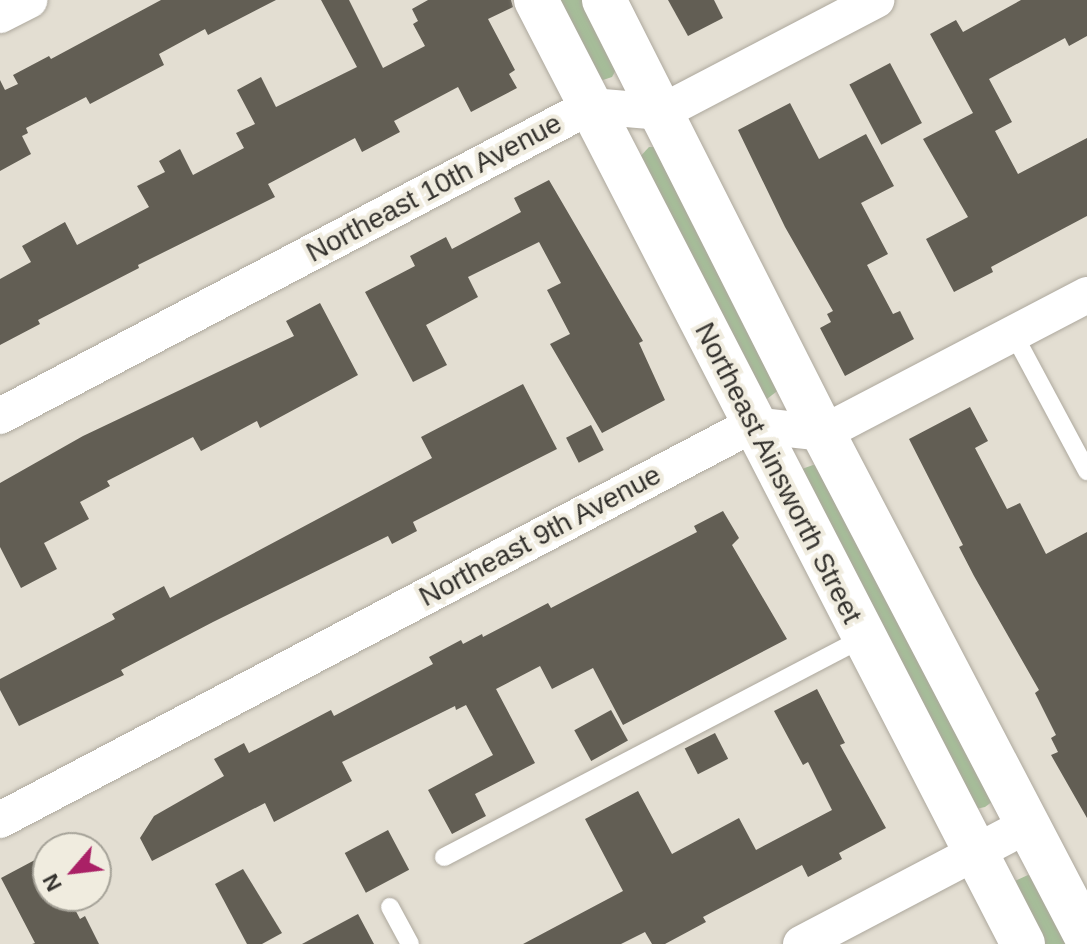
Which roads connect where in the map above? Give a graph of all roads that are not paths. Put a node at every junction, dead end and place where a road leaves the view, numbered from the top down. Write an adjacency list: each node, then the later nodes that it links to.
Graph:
1 (29, 0): 5 (street)
2 (536, 0): 6 (street, Northeast Ainsworth Street)
3 (604, 0): 7 (street, Northeast Ainsworth Street)
4 (876, 0): 7 (street)
5 (0, 15)
6 (591, 106): 7 (street, Northeast 10th Avenue); 10 (street, Northeast 10th Avenue); 11 (street, Northeast Ainsworth Street)
7 (662, 112): 12 (street, Northeast Ainsworth Street)
8 (1087, 295): 9 (street)
9 (1013, 333): 12 (street); 13 (lane)
10 (0, 416)
11 (752, 425): 12 (street); 14 (street, Northeast Ainsworth Street); 15 (street, Northeast 9th Avenue)
12 (823, 433): 16 (street, Northeast Ainsworth Street)
13 (1087, 471)
14 (863, 638): 17 (street, Northeast Ainsworth Street); 18 (lane)
15 (0, 820)
16 (1028, 825): 17 (street); 20 (street, Northeast Ainsworth Street)
17 (975, 853): 22 (street); 23 (street, Northeast Ainsworth Street)
18 (444, 857)
19 (390, 907): 21 (lane)
20 (1087, 938)
21 (410, 944)
22 (801, 944)
23 (1023, 944)

